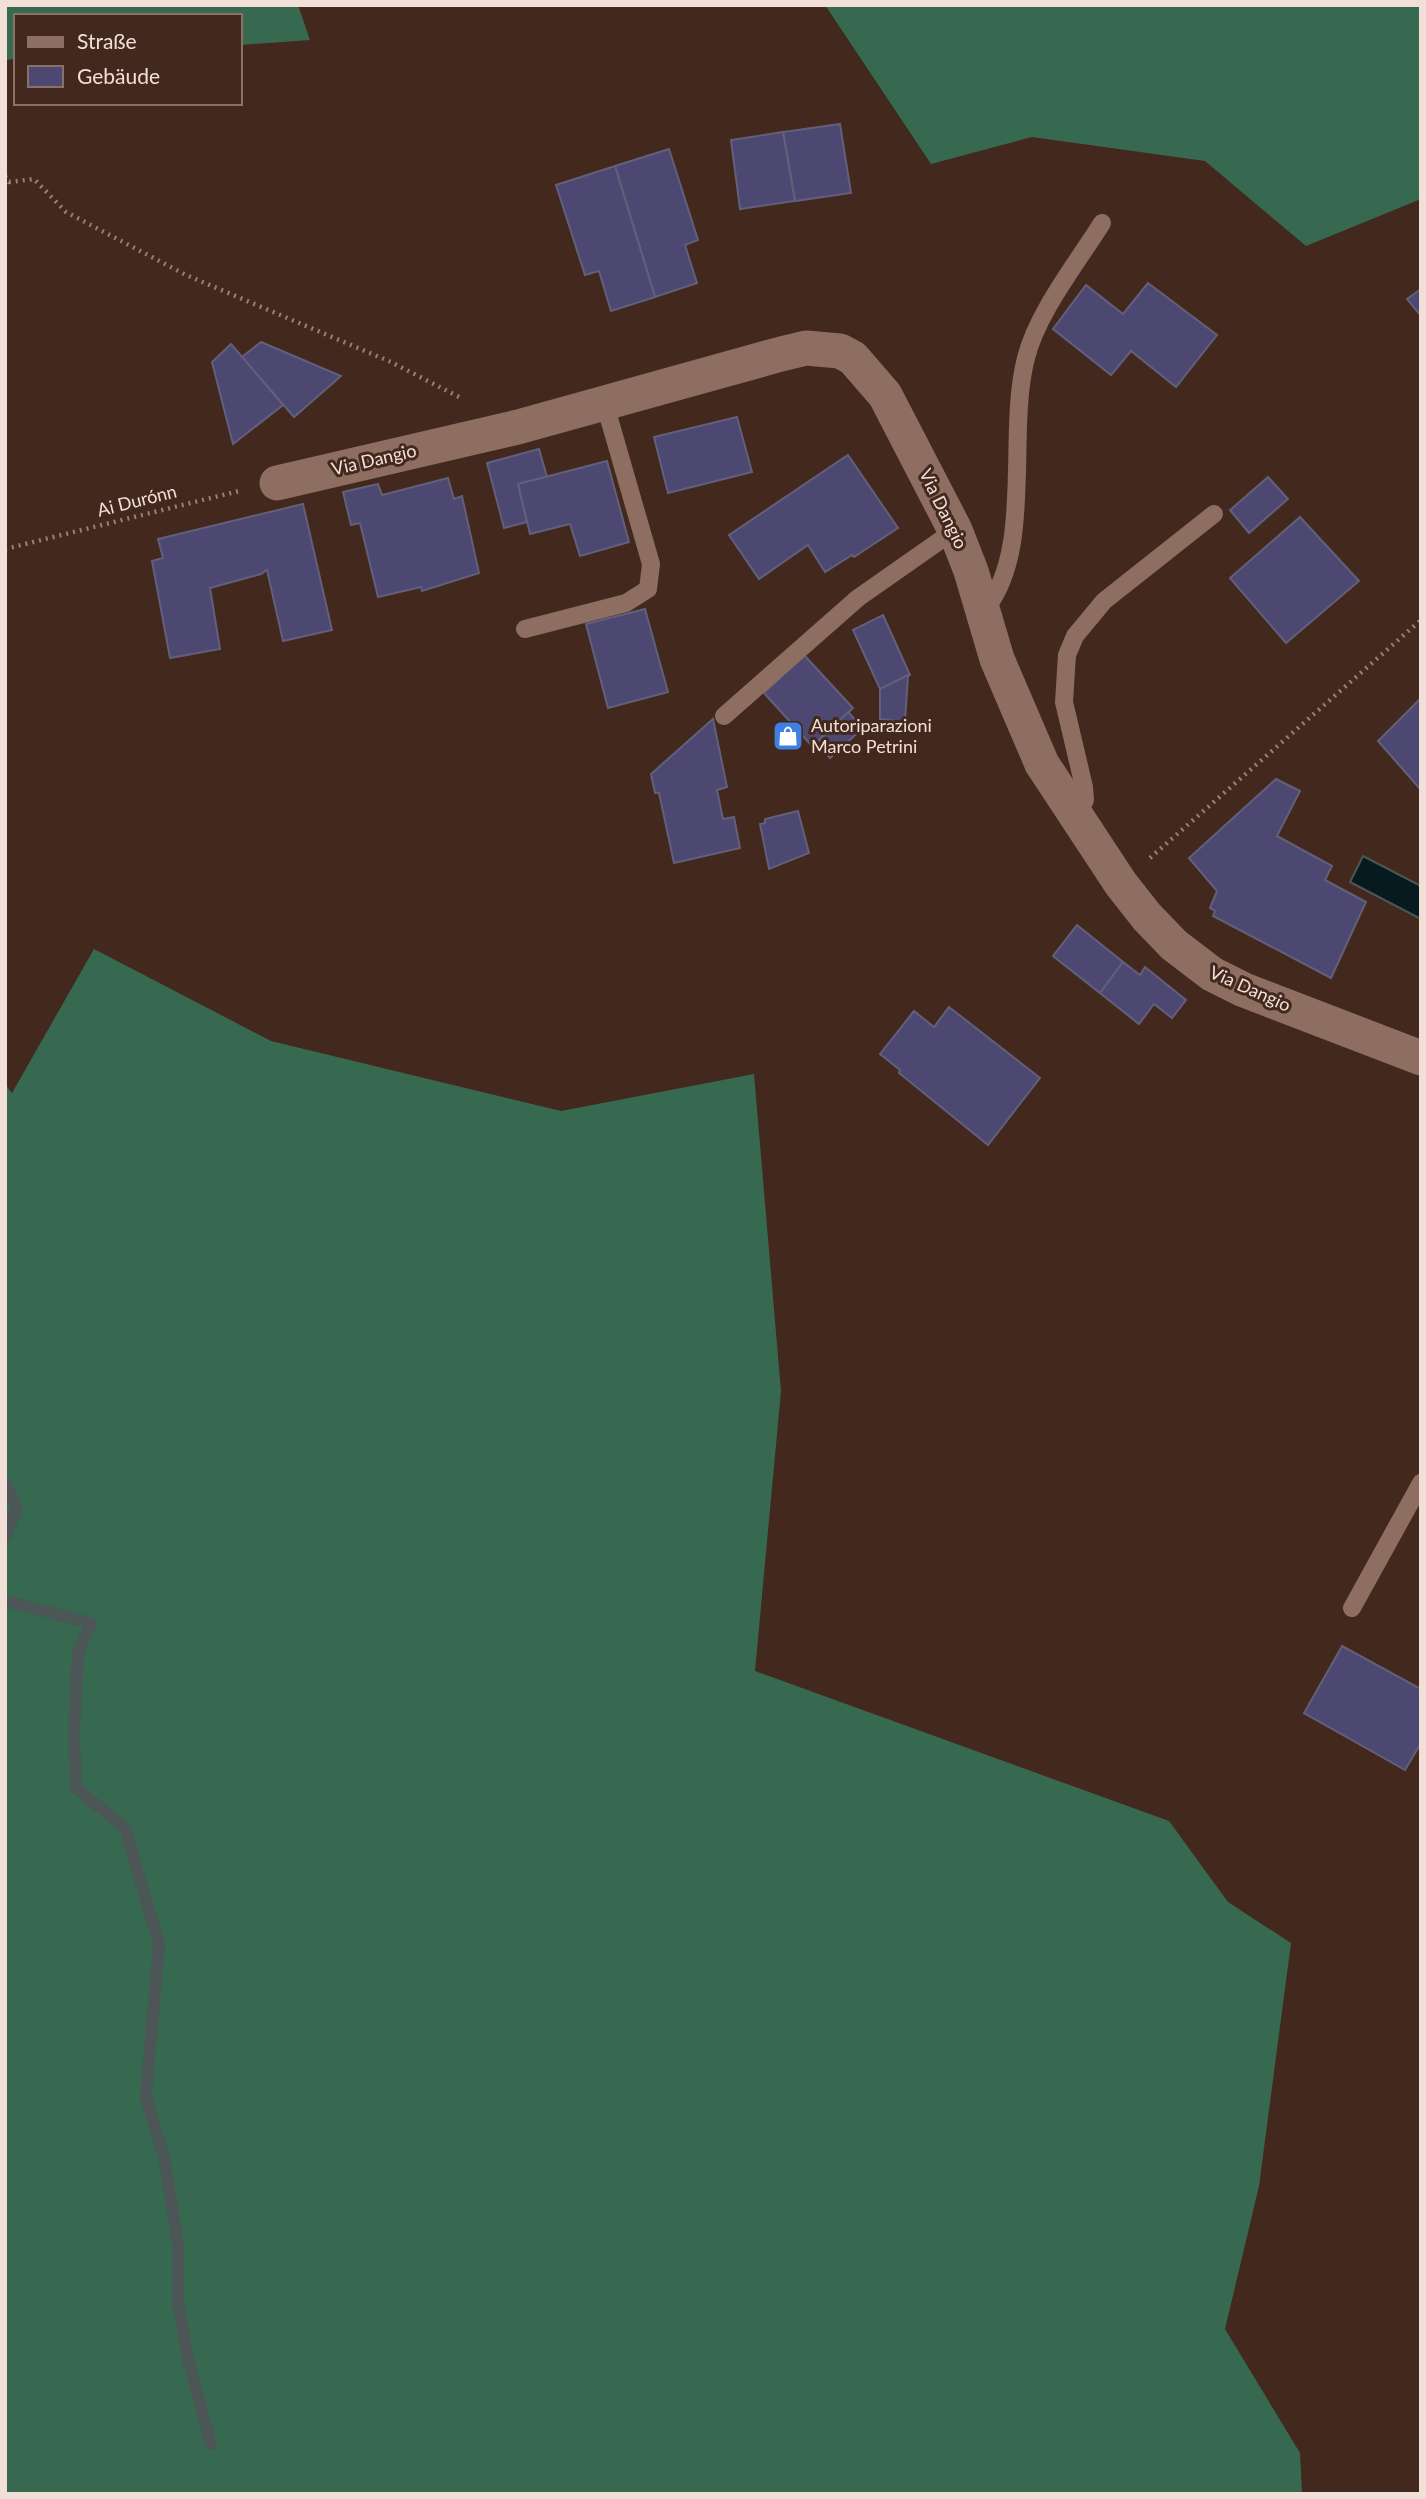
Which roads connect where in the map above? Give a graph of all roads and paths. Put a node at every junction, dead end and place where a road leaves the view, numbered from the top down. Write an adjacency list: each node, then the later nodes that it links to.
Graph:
1 (5, 176): 4 (path)
2 (1102, 223): 9 (lane)
3 (604, 401): 4 (street, Via Dangio); 7 (street, Via Dangio); 11 (lane)
4 (518, 427): 5 (street, Via Dangio)
5 (276, 483): 8 (path, Ai Durónn)
6 (1214, 514): 13 (lane)
7 (955, 530): 9 (street, Via Dangio); 12 (lane)
8 (5, 549)
9 (983, 612): 13 (street, Via Dangio)
10 (1421, 620): 14 (path)
11 (525, 629)
12 (724, 716)
13 (1076, 817): 14 (street, Via Dangio)
14 (1121, 884): 15 (street, Via Dangio)
15 (1421, 1058)
16 (1421, 1483): 17 (lane)
17 (1352, 1608)

